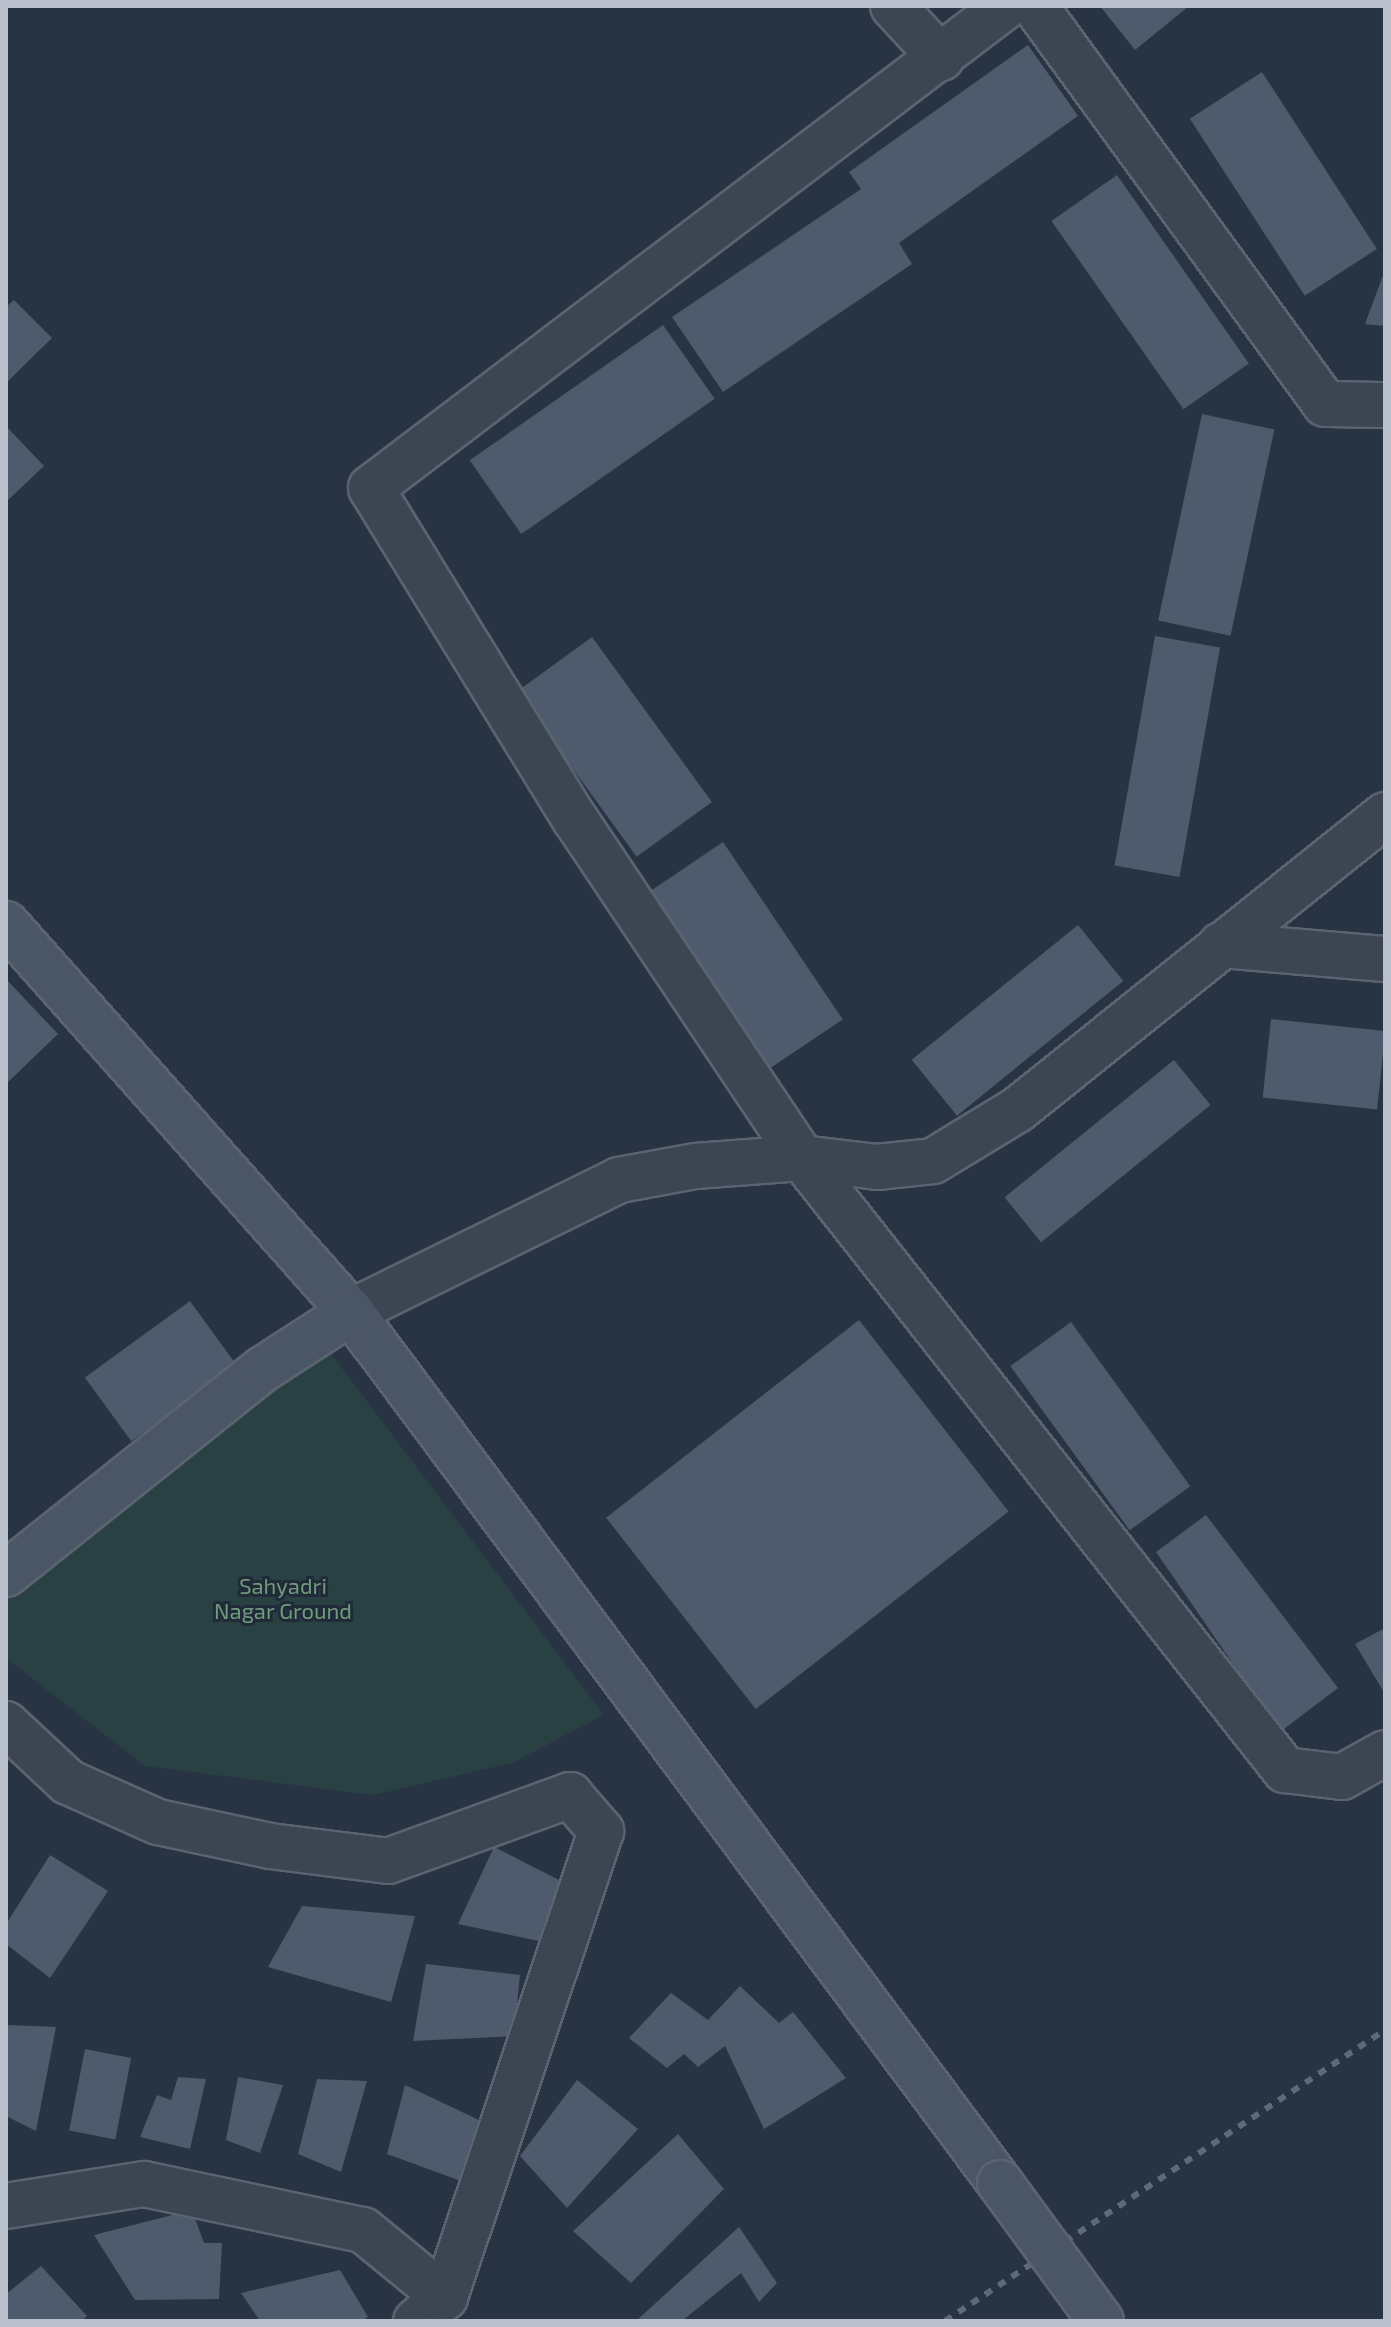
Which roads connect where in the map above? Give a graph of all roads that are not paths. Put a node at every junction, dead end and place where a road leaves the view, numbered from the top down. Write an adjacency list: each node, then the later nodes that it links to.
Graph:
1 (893, 6): 4 (street)
2 (1006, 6): 4 (street)
3 (1035, 6): 5 (street)
4 (941, 58): 10 (street)
5 (1385, 405)
6 (1385, 815): 8 (street)
7 (6, 924): 11 (main road)
8 (1221, 945): 9 (street); 10 (street)
9 (1385, 959)
10 (802, 1158): 11 (street); 15 (street)
11 (351, 1312): 12 (street); 13 (main road)
12 (408, 1389): 18 (main road, bridge)
13 (6, 1574)
14 (6, 1724): 17 (street)
15 (1385, 1753)
16 (6, 2206): 17 (street)
17 (430, 2309)
18 (1101, 2321)

